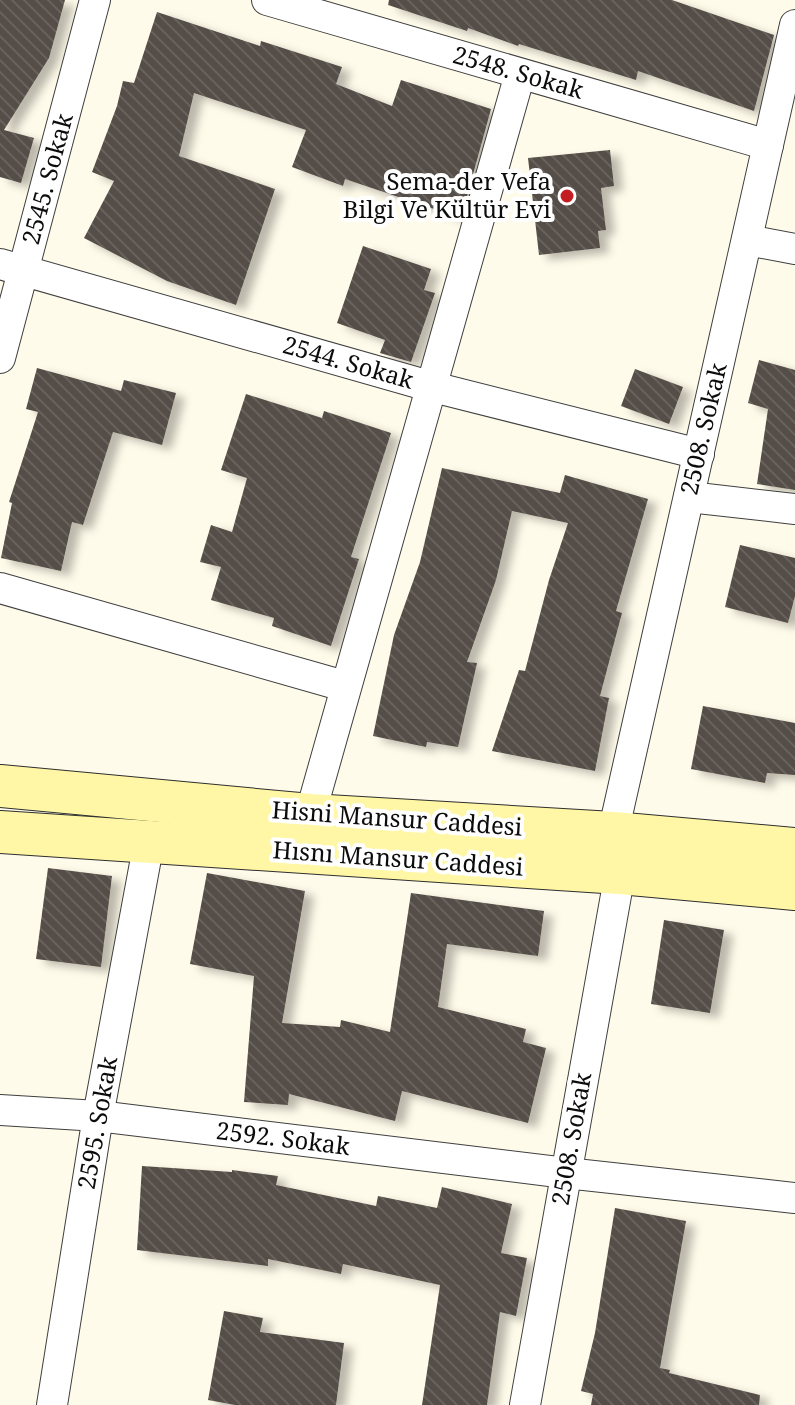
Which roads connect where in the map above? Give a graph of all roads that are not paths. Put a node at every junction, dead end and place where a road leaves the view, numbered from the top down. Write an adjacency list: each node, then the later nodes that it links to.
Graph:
1 (95, 0): 8 (street, 2545. Sokak)
2 (267, 0): 4 (street, 2548. Sokak)
3 (795, 25): 5 (street, 2508. Sokak)
4 (520, 74): 5 (street, 2548. Sokak); 10 (street)
5 (768, 145): 6 (street, 2508. Sokak)
6 (747, 240): 7 (street); 11 (street, 2508. Sokak)
7 (795, 249)
8 (12, 267): 9 (street, 2545. Sokak); 10 (street, 2544. Sokak)
9 (0, 358)
10 (429, 386): 11 (street, 2544. Sokak); 15 (street)
11 (699, 454): 12 (street, 2508. Sokak)
12 (689, 497): 13 (street); 21 (street, 2508. Sokak)
13 (795, 509)
14 (0, 588): 15 (street)
15 (344, 686): 17 (street)
16 (0, 786): 17 (main road, Hisni Mansur Caddesi)
17 (310, 815): 21 (main road, Hisni Mansur Caddesi)
18 (0, 832): 19 (main road, Hısnı Mansur Caddesi)
19 (149, 842): 21 (main road, Hısnı Mansur Caddesi); 24 (street, 2595. Sokak)
20 (795, 849): 21 (main road, Hisni Mansur Caddesi)
21 (617, 853): 22 (main road, Hısnı Mansur Caddesi); 25 (street, 2508. Sokak)
22 (795, 889)
23 (0, 1110): 24 (street, 2592. Sokak)
24 (98, 1116): 25 (street, 2592. Sokak); 27 (street, 2595. Sokak)
25 (566, 1173): 26 (street, 2592. Sokak); 28 (street, 2508. Sokak)
26 (795, 1198)
27 (52, 1405)
28 (525, 1405)

